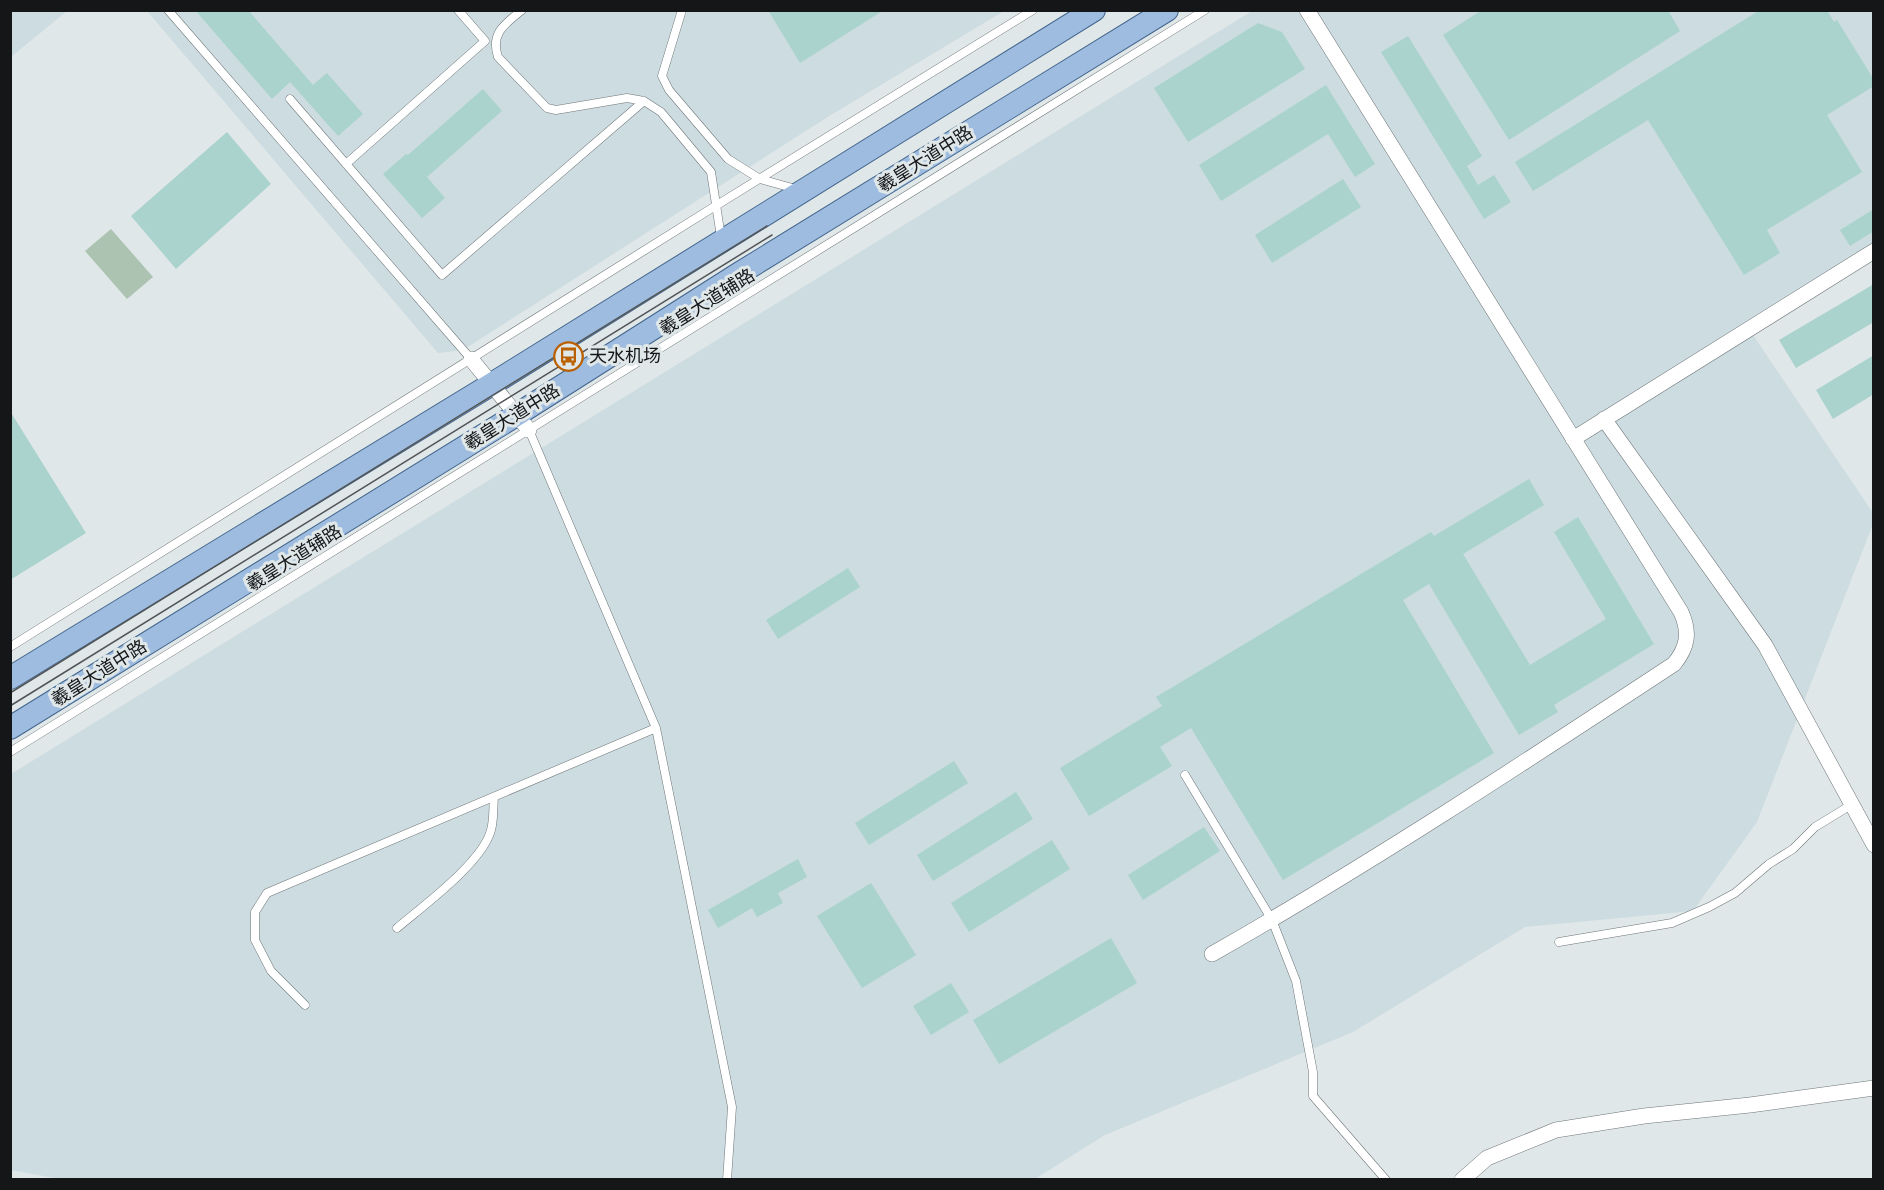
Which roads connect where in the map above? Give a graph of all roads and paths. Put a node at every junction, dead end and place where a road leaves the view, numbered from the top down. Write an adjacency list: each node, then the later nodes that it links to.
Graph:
1 (168, 10): 21 (lane)
2 (458, 10): 11 (lane)
3 (522, 10): 10 (lane)
4 (682, 10): 16 (lane)
5 (1033, 10): 16 (lane)
6 (1094, 10): 17 (main road, 羲皇大道中路)
7 (1167, 10): 24 (main road, 羲皇大道中路)
8 (1205, 10): 24 (lane, 羲皇大道辅路)
9 (1307, 10): 25 (street)
10 (499, 30): 11 (lane); 12 (lane)
11 (485, 41): 12 (lane); 15 (lane)
12 (498, 57): 14 (lane)
13 (290, 99): 15 (lane)
14 (644, 101): 15 (lane); 18 (lane)
15 (346, 164)
16 (760, 179): 17 (lane); 18 (lane)
17 (803, 191): 19 (main road, 羲皇大道中路)
18 (717, 205): 19 (lane); 21 (lane)
19 (721, 242): 22 (main road, 羲皇大道中路)
20 (1874, 251): 23 (street)
21 (471, 359): 22 (street); 26 (lane)
22 (492, 384): 24 (street); 27 (main road, 羲皇大道中路)
23 (1604, 419): 25 (street); 33 (street)
24 (523, 422): 28 (main road, 羲皇大道中路); 29 (lane); 30 (lane, 羲皇大道辅路)
25 (1573, 439): 35 (street)
26 (10, 647)
27 (10, 678)
28 (10, 728)
29 (656, 728): 32 (lane); 41 (lane)
30 (10, 752)
31 (1185, 775): 35 (lane)
32 (494, 797): 36 (lane); 39 (lane)
33 (1851, 805): 34 (street); 37 (lane)
34 (1874, 845)
35 (1272, 920): 38 (street); 42 (lane)
36 (397, 928)
37 (1559, 942)
38 (1212, 954)
39 (305, 1005)
40 (1874, 1088): 43 (street)
41 (727, 1179)
42 (1386, 1179)
43 (1462, 1179)

